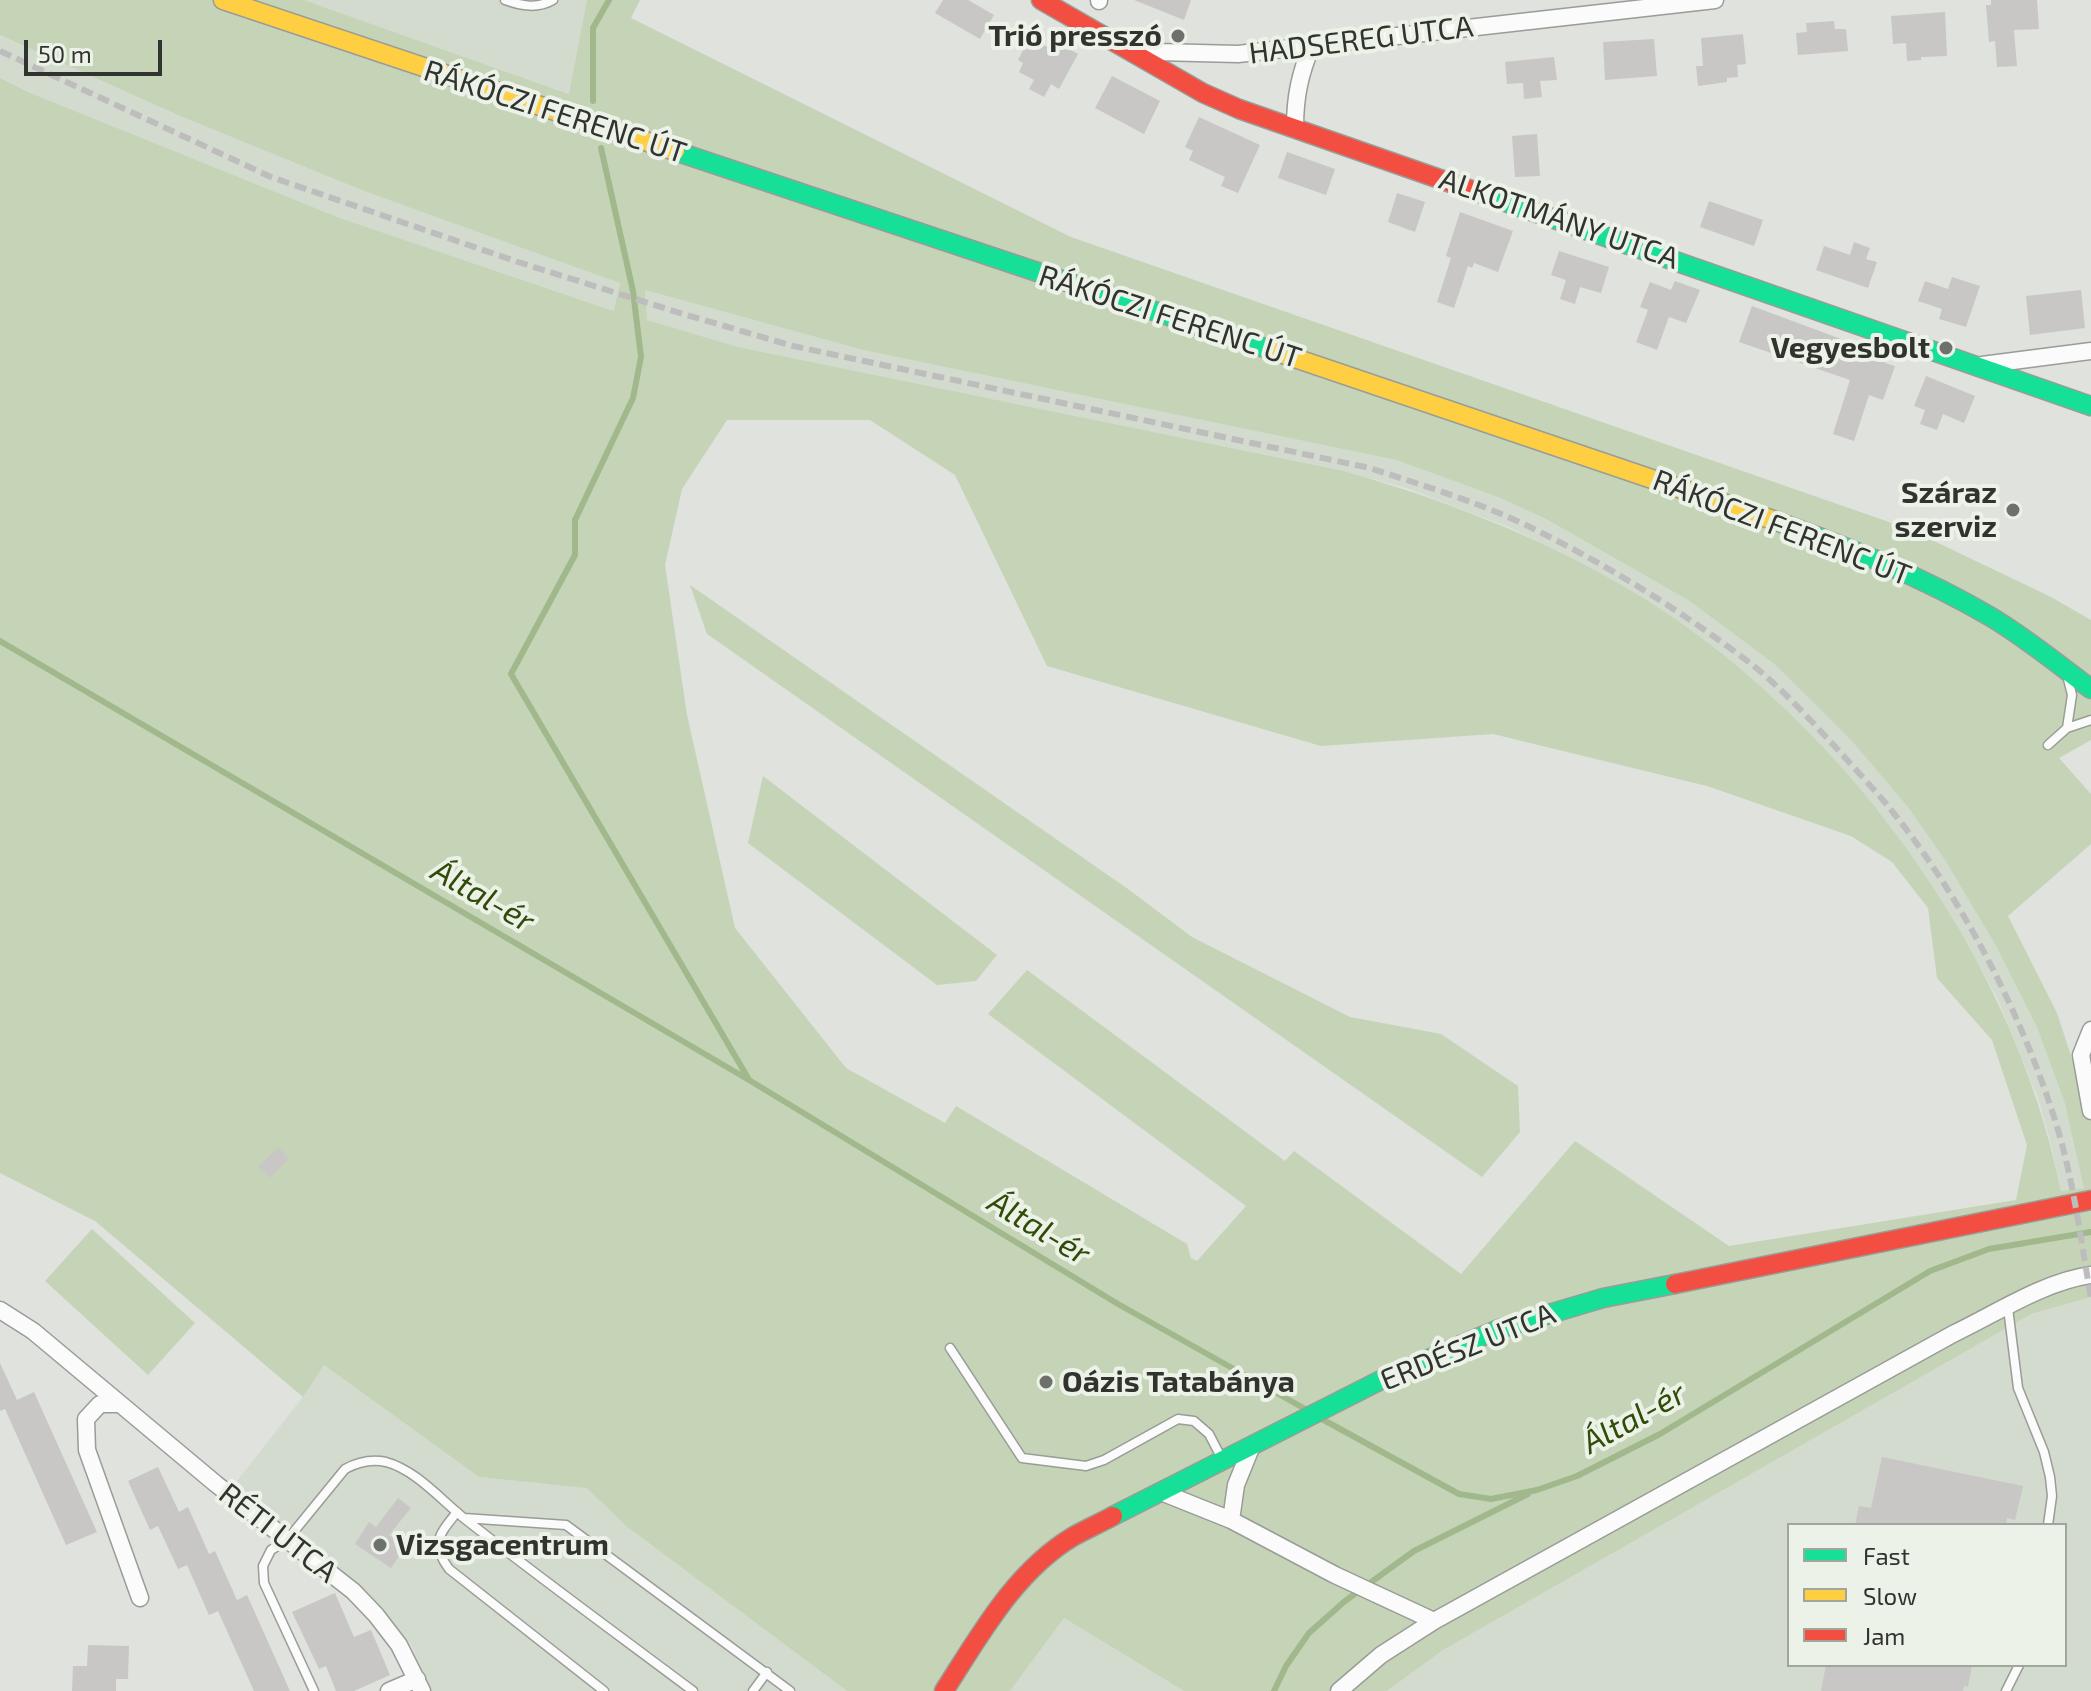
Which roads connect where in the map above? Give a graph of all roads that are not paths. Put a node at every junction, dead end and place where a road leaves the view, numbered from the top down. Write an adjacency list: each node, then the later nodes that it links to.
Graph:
1 (223, 0): 12 (street, RÁKÓCZI FERENC ÚT)
2 (505, 0): 3 (lane)
3 (553, 0)
4 (1041, 0): 6 (street, ALKOTMÁNY UTCA)
5 (1715, 0): 7 (street, HADSEREG UTCA)
6 (1105, 35): 7 (street, HADSEREG UTCA); 8 (street, ALKOTMÁNY UTCA)
7 (1312, 45): 8 (street)
8 (1295, 127): 10 (street, ALKOTMÁNY UTCA)
9 (2091, 351): 10 (street)
10 (1978, 366): 11 (street, ALKOTMÁNY UTCA)
11 (2091, 406)
12 (2063, 667): 13 (street, RÁKÓCZI FERENC ÚT); 15 (lane)
13 (2091, 689)
14 (2091, 720): 15 (lane)
15 (2067, 728): 16 (lane)
16 (2048, 745)
17 (2091, 1030): 18 (street)
18 (2091, 1111)
19 (2091, 1200): 25 (street, ERDÉSZ UTCA)
20 (2091, 1275): 21 (street)
21 (2008, 1308): 30 (lane); 33 (street)
22 (0, 1310): 24 (street, RÉTI UTCA)
23 (950, 1348): 26 (lane)
24 (120, 1404): 31 (street, RÉTI UTCA); 32 (street)
25 (1251, 1448): 26 (street, ERDÉSZ UTCA); 29 (street)
26 (1223, 1462): 27 (street, ERDÉSZ UTCA)
27 (1161, 1492): 29 (street); 43 (street, ERDÉSZ UTCA)
28 (460, 1515): 31 (lane); 35 (lane); 39 (lane); 40 (lane)
29 (1231, 1520): 33 (street)
30 (2048, 1523)
31 (287, 1540): 36 (street, RÉTI UTCA); 37 (lane)
32 (140, 1598)
33 (1434, 1621): 44 (street)
34 (2018, 1667): 45 (lane)
35 (767, 1672): 41 (lane); 42 (lane)
36 (419, 1685): 38 (street, RÉTI UTCA)
37 (314, 1691)
38 (389, 1691)
39 (604, 1691)
40 (693, 1691)
41 (753, 1691)
42 (790, 1691)
43 (944, 1691)
44 (1339, 1691)
45 (2006, 1691)

